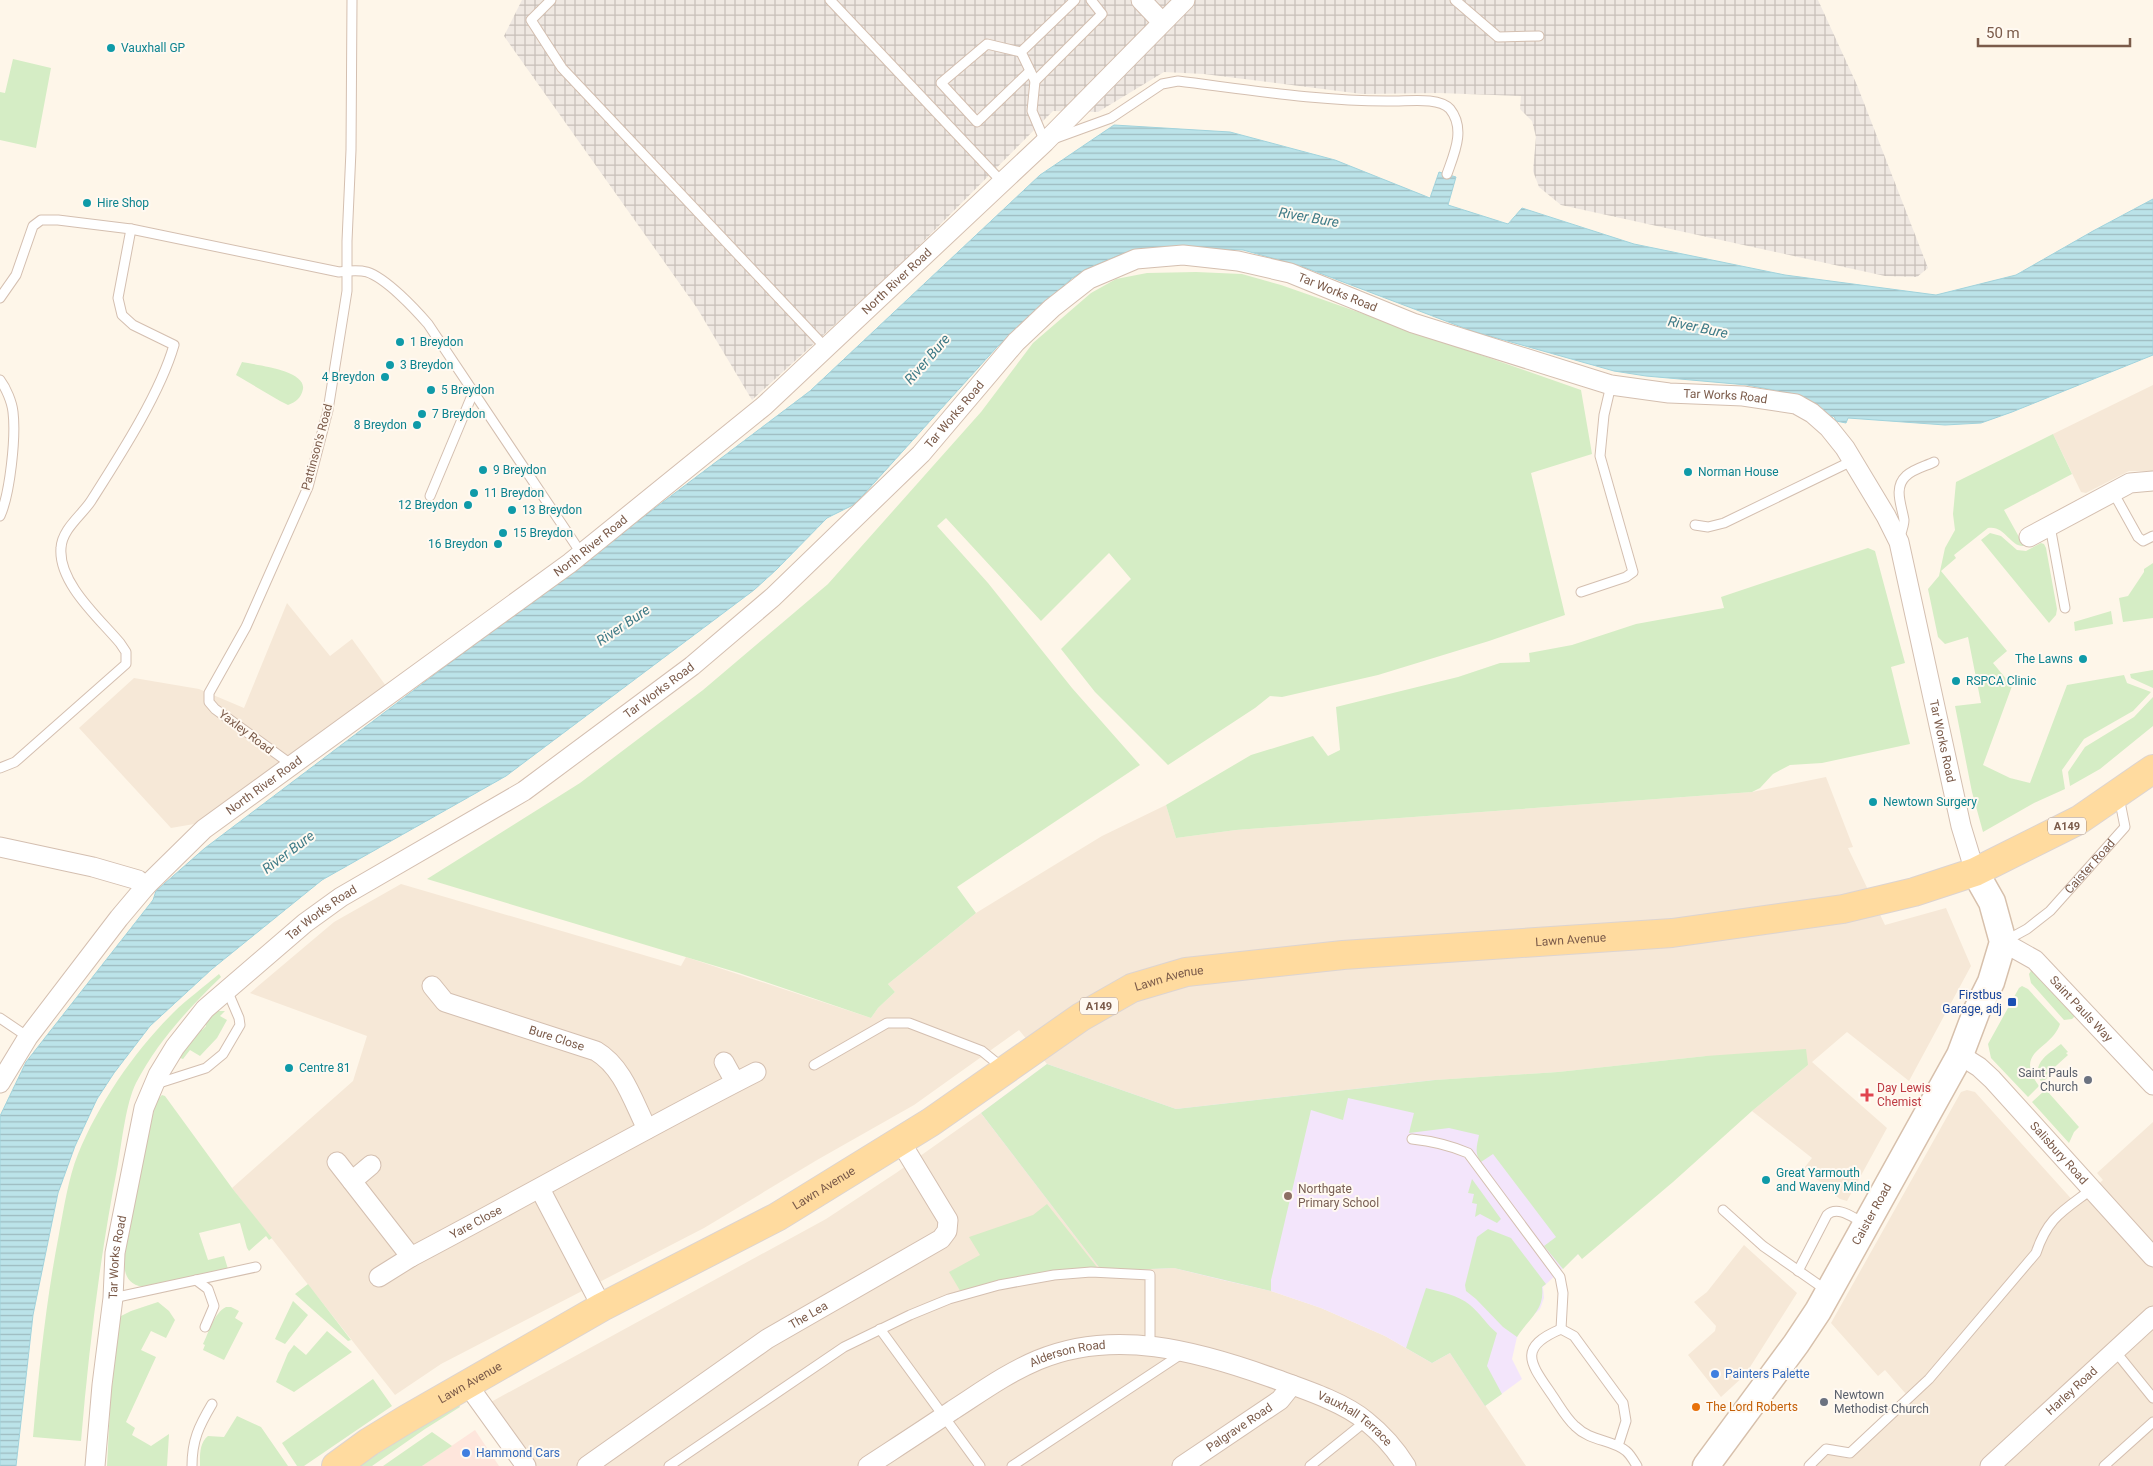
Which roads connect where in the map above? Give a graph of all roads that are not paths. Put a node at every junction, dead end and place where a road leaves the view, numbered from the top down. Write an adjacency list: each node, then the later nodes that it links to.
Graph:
1 (352, 0): 18 (lane, Pattinson's Road)
2 (551, 0): 20 (lane)
3 (830, 0): 16 (lane)
4 (1075, 0): 11 (lane)
5 (1091, 0): 13 (lane)
6 (1141, 0): 9 (street)
7 (1184, 0): 9 (street, North River Road)
8 (1455, 0): 10 (lane)
9 (1162, 21): 14 (street, North River Road)
10 (1539, 36)
11 (1021, 52): 12 (lane); 12 (lane)
12 (1030, 71): 13 (lane)
13 (1034, 81): 14 (lane)
14 (1045, 142): 15 (lane); 16 (street, North River Road)
15 (1447, 174)
16 (1002, 182): 20 (street, North River Road)
17 (131, 229): 18 (lane); 19 (lane); 40 (lane)
18 (347, 271): 23 (lane); 38 (lane, Pattinson's Road)
19 (0, 298)
20 (826, 348): 35 (street, North River Road)
21 (0, 380): 29 (lane)
22 (1610, 385): 24 (street, Tar Works Road); 36 (lane); 48 (street, Tar Works Road)
23 (473, 393): 28 (lane); 35 (lane)
24 (1852, 461): 30 (lane); 34 (street, Tar Works Road)
25 (1934, 462): 34 (lane)
26 (2153, 481): 27 (street)
27 (2113, 492): 31 (street); 33 (lane)
28 (430, 496)
29 (0, 516)
30 (1695, 525)
31 (2050, 526): 32 (street); 37 (lane)
32 (2029, 536)
33 (2153, 536)
34 (1899, 542): 44 (street, Tar Works Road)
35 (581, 553): 39 (street, North River Road)
36 (1581, 592)
37 (2065, 608)
38 (208, 693): 39 (lane, Yaxley Road)
39 (292, 765): 45 (street, North River Road)
40 (0, 768)
41 (2153, 769): 42 (main road, A149)
42 (2119, 794): 44 (main road, A149); 46 (lane, Caister Road)
43 (0, 847): 45 (street)
44 (1975, 872): 46 (street, Caister Road); 54 (main road, Lawn Avenue / A149)
45 (146, 886): 50 (street, North River Road)
46 (2003, 942): 51 (street, Caister Road); 59 (street, Saint Pauls Way)
47 (432, 986): 60 (street, Bure Close)
48 (227, 990): 58 (street, Tar Works Road); 58 (lane)
49 (0, 1018): 50 (lane)
50 (28, 1037): 57 (street, North River Road)
51 (1960, 1054): 67 (street, Salisbury Road); 69 (street, Caister Road)
52 (724, 1062): 56 (street)
53 (814, 1065): 54 (lane)
54 (1005, 1069): 62 (main road, Lawn Avenue / A149)
55 (756, 1072): 56 (street)
56 (735, 1082): 60 (street)
57 (0, 1083)
58 (154, 1085): 77 (street, Tar Works Road)
59 (2153, 1085)
60 (647, 1129): 66 (street)
61 (1412, 1139): 82 (lane)
62 (900, 1141): 78 (main road, Lawn Avenue / A149); 98 (street, The Lea)
63 (337, 1162): 65 (street)
64 (371, 1165): 65 (street)
65 (352, 1181): 70 (street)
66 (540, 1189): 70 (street, Yare Close); 78 (street)
67 (2092, 1189): 71 (street, Salisbury Road); 108 (lane)
68 (1723, 1210): 73 (lane)
69 (1865, 1224): 73 (lane); 76 (street, Caister Road)
70 (411, 1257): 74 (street, Yare Close)
71 (2153, 1257)
72 (256, 1267): 75 (lane)
73 (1798, 1271): 76 (lane)
74 (379, 1277)
75 (196, 1280): 77 (lane); 80 (lane)
76 (1828, 1291): 107 (street, Caister Road)
77 (112, 1298): 94 (street, Tar Works Road)
78 (602, 1307): 86 (main road, Lawn Avenue / A149)
79 (2153, 1316): 84 (street, Harley Road)
80 (205, 1327)
81 (880, 1329): 83 (lane); 90 (lane); 99 (lane)
82 (1561, 1329): 93 (lane); 93 (lane)
83 (1150, 1346): 85 (street, Alderson Road); 90 (street, Alderson Road)
84 (2115, 1351): 88 (lane); 109 (street, Harley Road)
85 (1185, 1352): 87 (street, Alderson Road); 102 (lane)
86 (467, 1384): 96 (main road, Lawn Avenue / A149); 97 (street)
87 (1292, 1385): 91 (street, Vauxhall Terrace); 103 (street, Palgrave Road)
88 (2153, 1398)
89 (212, 1404): 95 (lane)
90 (944, 1417): 100 (street, Alderson Road); 101 (lane)
91 (1366, 1421): 104 (lane); 105 (street, Vauxhall Terrace)
92 (2153, 1422): 110 (lane)
93 (1618, 1446): 106 (lane)
94 (95, 1466)
95 (192, 1466)
96 (336, 1466)
97 (526, 1466)
98 (587, 1466)
99 (669, 1466)
100 (868, 1466)
101 (980, 1466)
102 (1012, 1466)
103 (1182, 1466)
104 (1310, 1466)
105 (1406, 1466)
106 (1637, 1466)
107 (1706, 1466)
108 (1809, 1466)
109 (1990, 1466)
110 (2104, 1466)

